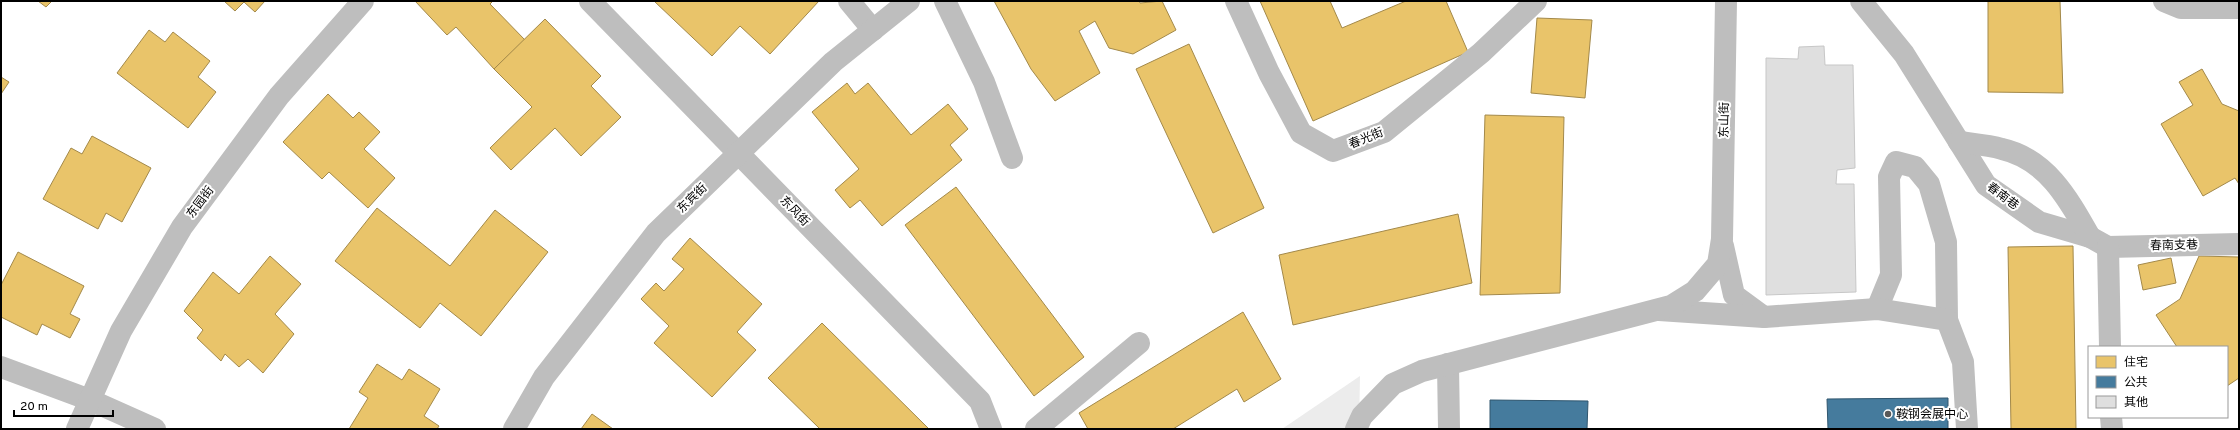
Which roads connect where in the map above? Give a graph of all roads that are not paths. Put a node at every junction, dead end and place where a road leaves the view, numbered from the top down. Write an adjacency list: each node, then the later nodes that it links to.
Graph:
1 (363, 1): 27 (street, 东园街)
2 (590, 1): 14 (street, 东风街)
3 (849, 1): 12 (street)
4 (909, 1): 12 (street, 东宾街)
5 (945, 1): 15 (street)
6 (1236, 1): 7 (street, 春光街)
7 (1536, 1)
8 (1726, 1): 16 (street, 东山街)
9 (1861, 1): 13 (street, 春南巷)
10 (2164, 1): 11 (street)
11 (2239, 8)
12 (873, 30): 14 (street, 东宾街)
13 (1959, 142): 17 (street, 春南巷); 17 (street)
14 (738, 153): 29 (street, 东风街); 32 (street, 东宾街)
15 (1012, 158)
16 (1722, 238): 20 (street); 21 (street)
17 (2099, 242): 18 (street, 春南支巷); 24 (street)
18 (2239, 244)
19 (1877, 309): 21 (street); 22 (street); 22 (street)
20 (1654, 310): 21 (street); 25 (street)
21 (1764, 317)
22 (1946, 320): 36 (street)
23 (1139, 343): 33 (street)
24 (2110, 346)
25 (1448, 364): 34 (street); 35 (street)
26 (1, 367): 27 (street)
27 (90, 400): 30 (street, 东园街); 31 (street)
28 (2111, 418): 37 (street)
29 (990, 428)
30 (77, 429)
31 (155, 429)
32 (514, 429)
33 (1036, 429)
34 (1356, 429)
35 (1449, 429)
36 (1967, 429)
37 (2112, 429)

